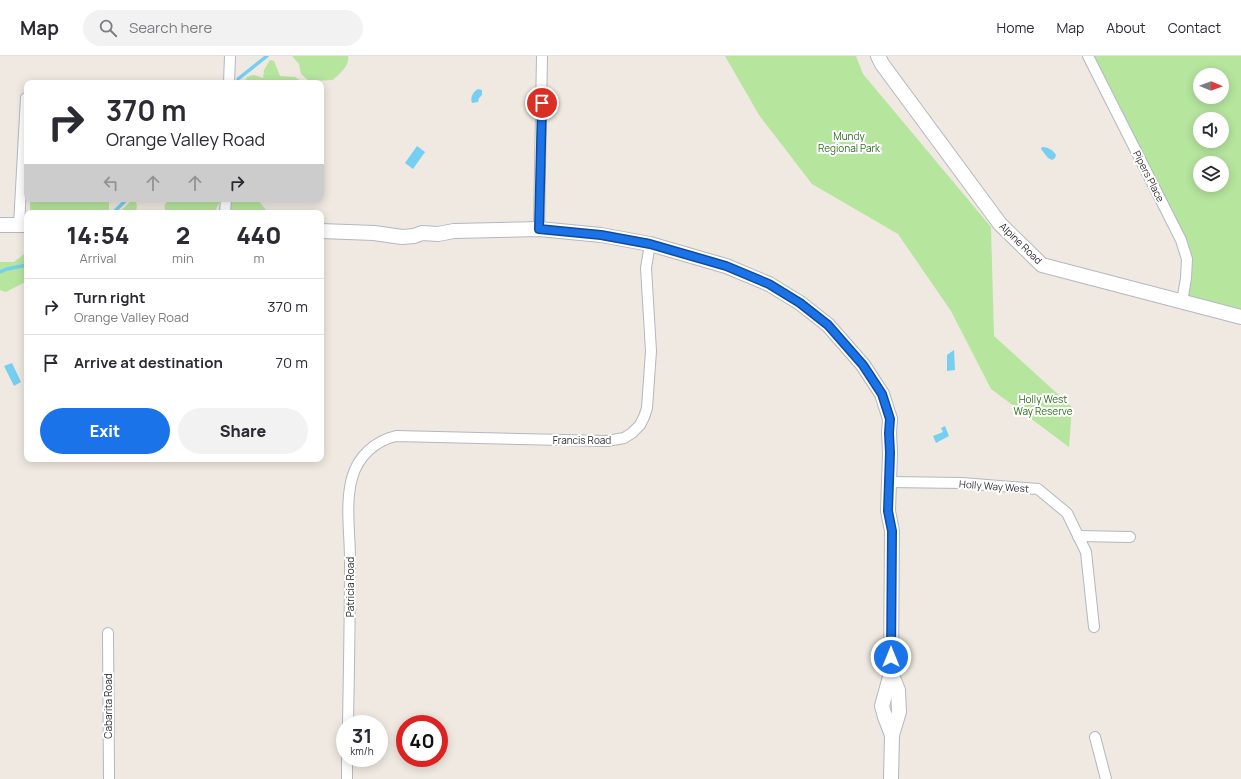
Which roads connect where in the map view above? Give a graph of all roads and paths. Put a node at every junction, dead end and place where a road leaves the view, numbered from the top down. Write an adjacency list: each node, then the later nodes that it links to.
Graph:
1 (230, 56): 5 (street)
2 (542, 56): 9 (street)
3 (878, 56): 12 (street, Alpine Road)
4 (1088, 56): 12 (street, Pipers Place)
5 (229, 80)
6 (24, 183): 8 (street)
7 (0, 225): 8 (street)
8 (23, 225)
9 (539, 229): 10 (street); 11 (street)
10 (324, 231)
11 (650, 244): 14 (street, Francis Road); 15 (street)
12 (1182, 302): 13 (street, Alpine Road)
13 (1241, 317)
14 (365, 454): 20 (street, Patricia Road)
15 (893, 482): 16 (street, Holly Way West); 25 (street)
16 (1078, 536): 17 (street); 18 (street, Holly Way West)
17 (1130, 536)
18 (1094, 626)
19 (108, 633): 23 (street, Cabarita Road)
20 (348, 715)
21 (1095, 737): 26 (street)
22 (348, 767): 24 (street)
23 (109, 779)
24 (347, 779)
25 (891, 779)
26 (1106, 779)

